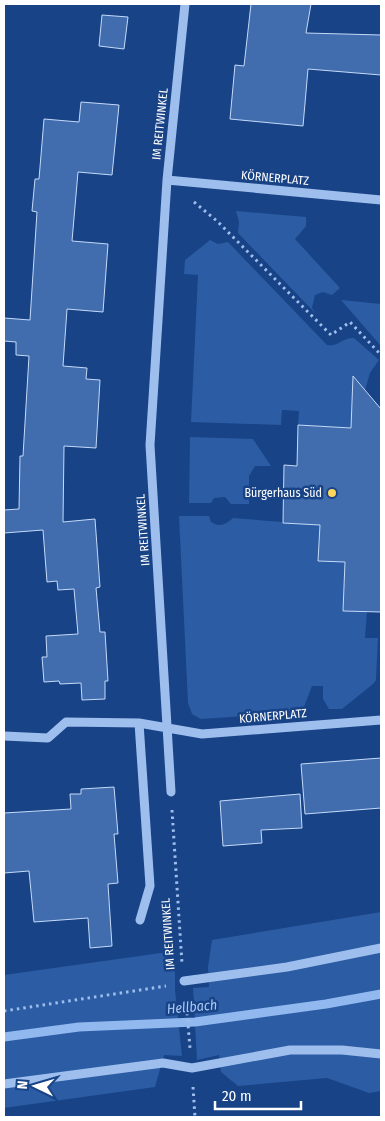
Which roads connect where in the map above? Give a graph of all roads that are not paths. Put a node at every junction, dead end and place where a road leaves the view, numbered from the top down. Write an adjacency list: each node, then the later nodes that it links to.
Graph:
1 (184, 4): 2 (street, IM REITWINKEL)
2 (167, 180): 3 (street, KÖRNERPLATZ); 6 (street, IM REITWINKEL)
3 (381, 200)
4 (381, 720): 6 (street, KÖRNERPLATZ)
5 (139, 723): 6 (street, KÖRNERPLATZ); 7 (street, KÖRNERPLATZ); 9 (street)
6 (168, 728): 8 (street, IM REITWINKEL)
7 (4, 736)
8 (171, 792)
9 (140, 920)
10 (381, 948): 11 (street)
11 (184, 985)
12 (381, 1054): 13 (street)
13 (4, 1084)

